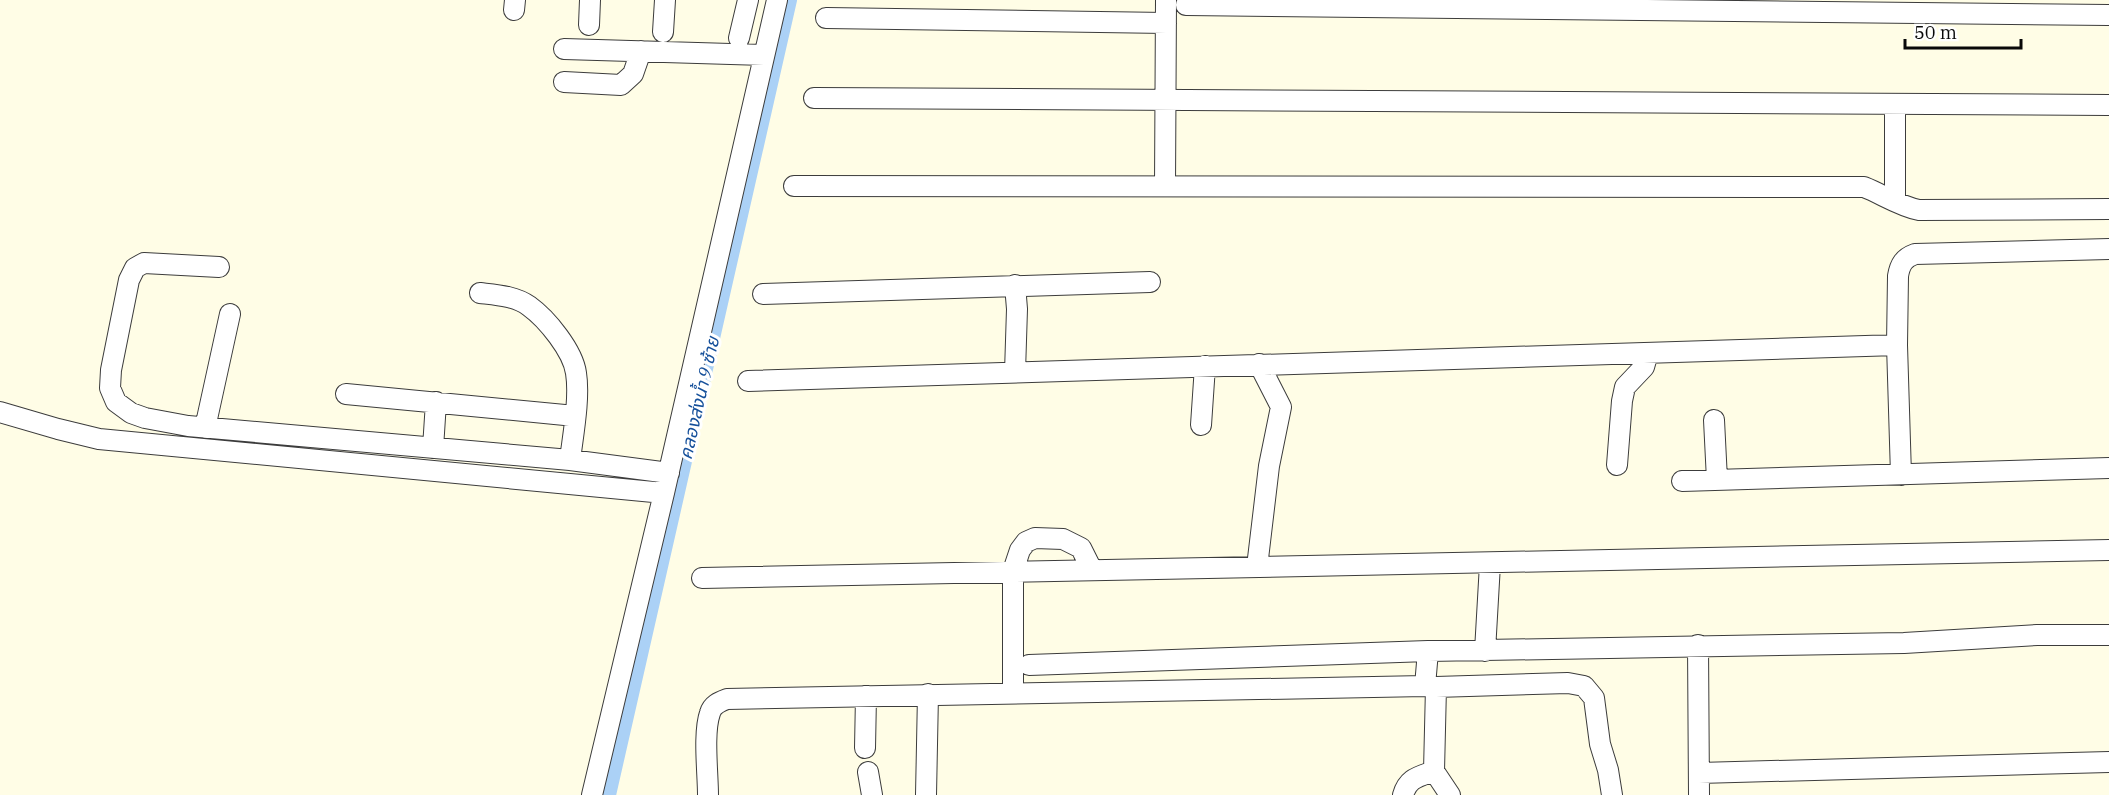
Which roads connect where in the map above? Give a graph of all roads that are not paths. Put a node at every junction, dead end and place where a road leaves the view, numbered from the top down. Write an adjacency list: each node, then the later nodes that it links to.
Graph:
1 (590, 0): 11 (street)
2 (665, 0): 12 (street)
3 (748, 0): 13 (street)
4 (777, 0): 16 (street)
5 (1166, 0): 10 (street)
6 (1186, 5): 7 (street)
7 (1889, 7): 8 (street)
8 (2109, 15)
9 (826, 18): 10 (street)
10 (1166, 23): 19 (street)
11 (589, 25)
12 (663, 32)
13 (740, 38)
14 (564, 49): 15 (street)
15 (641, 51): 16 (street); 17 (street)
16 (764, 55): 50 (street)
17 (564, 82)
18 (814, 98): 19 (street)
19 (1166, 100): 20 (street); 23 (street)
20 (1895, 104): 21 (street); 24 (street)
21 (2109, 105)
22 (794, 186): 23 (street)
23 (1165, 186): 24 (street)
24 (1895, 201): 25 (street)
25 (2109, 209)
26 (2109, 249): 33 (street)
27 (219, 267): 45 (street)
28 (1150, 282): 29 (street)
29 (1015, 285): 31 (street); 37 (street)
30 (480, 293): 42 (street)
31 (763, 294)
32 (230, 314): 45 (street)
33 (1897, 345): 34 (street); 51 (street)
34 (1648, 353): 35 (street); 48 (street)
35 (1259, 364): 36 (street); 57 (street)
36 (1205, 366): 37 (street); 44 (street)
37 (1015, 372): 38 (street)
38 (748, 381)
39 (346, 394): 40 (street)
40 (436, 402): 42 (street); 46 (street)
41 (0, 412): 54 (street)
42 (575, 416): 47 (street)
43 (1714, 420): 52 (street)
44 (1201, 425)
45 (206, 428): 46 (street)
46 (434, 448): 47 (street)
47 (570, 460): 50 (street)
48 (1617, 465)
49 (2109, 468): 51 (street)
50 (669, 473): 54 (street)
51 (1901, 475): 52 (street)
52 (1717, 480): 53 (street)
53 (1682, 482)
54 (664, 494): 75 (street)
55 (2109, 550): 56 (street)
56 (1490, 564): 57 (street); 64 (street)
57 (1257, 567): 58 (street)
58 (1092, 570): 59 (street); 59 (street)
59 (1013, 571): 60 (street); 67 (street)
60 (702, 578)
61 (2109, 635): 62 (street)
62 (1698, 645): 64 (street); 74 (street)
63 (1428, 651): 64 (street); 65 (street); 66 (street)
64 (1485, 651)
65 (1029, 665)
66 (1431, 687): 67 (street); 72 (street); 81 (street)
67 (1013, 692): 68 (street)
68 (928, 694): 69 (street); 78 (street)
69 (866, 696): 70 (street); 76 (street)
70 (865, 748)
71 (2109, 762): 74 (street)
72 (1434, 771): 79 (street); 80 (street)
73 (868, 772): 77 (street)
74 (1699, 773): 82 (street)
75 (592, 795)
76 (708, 795)
77 (872, 795)
78 (926, 795)
79 (1403, 795)
80 (1450, 795)
81 (1612, 795)
82 (1699, 795)

